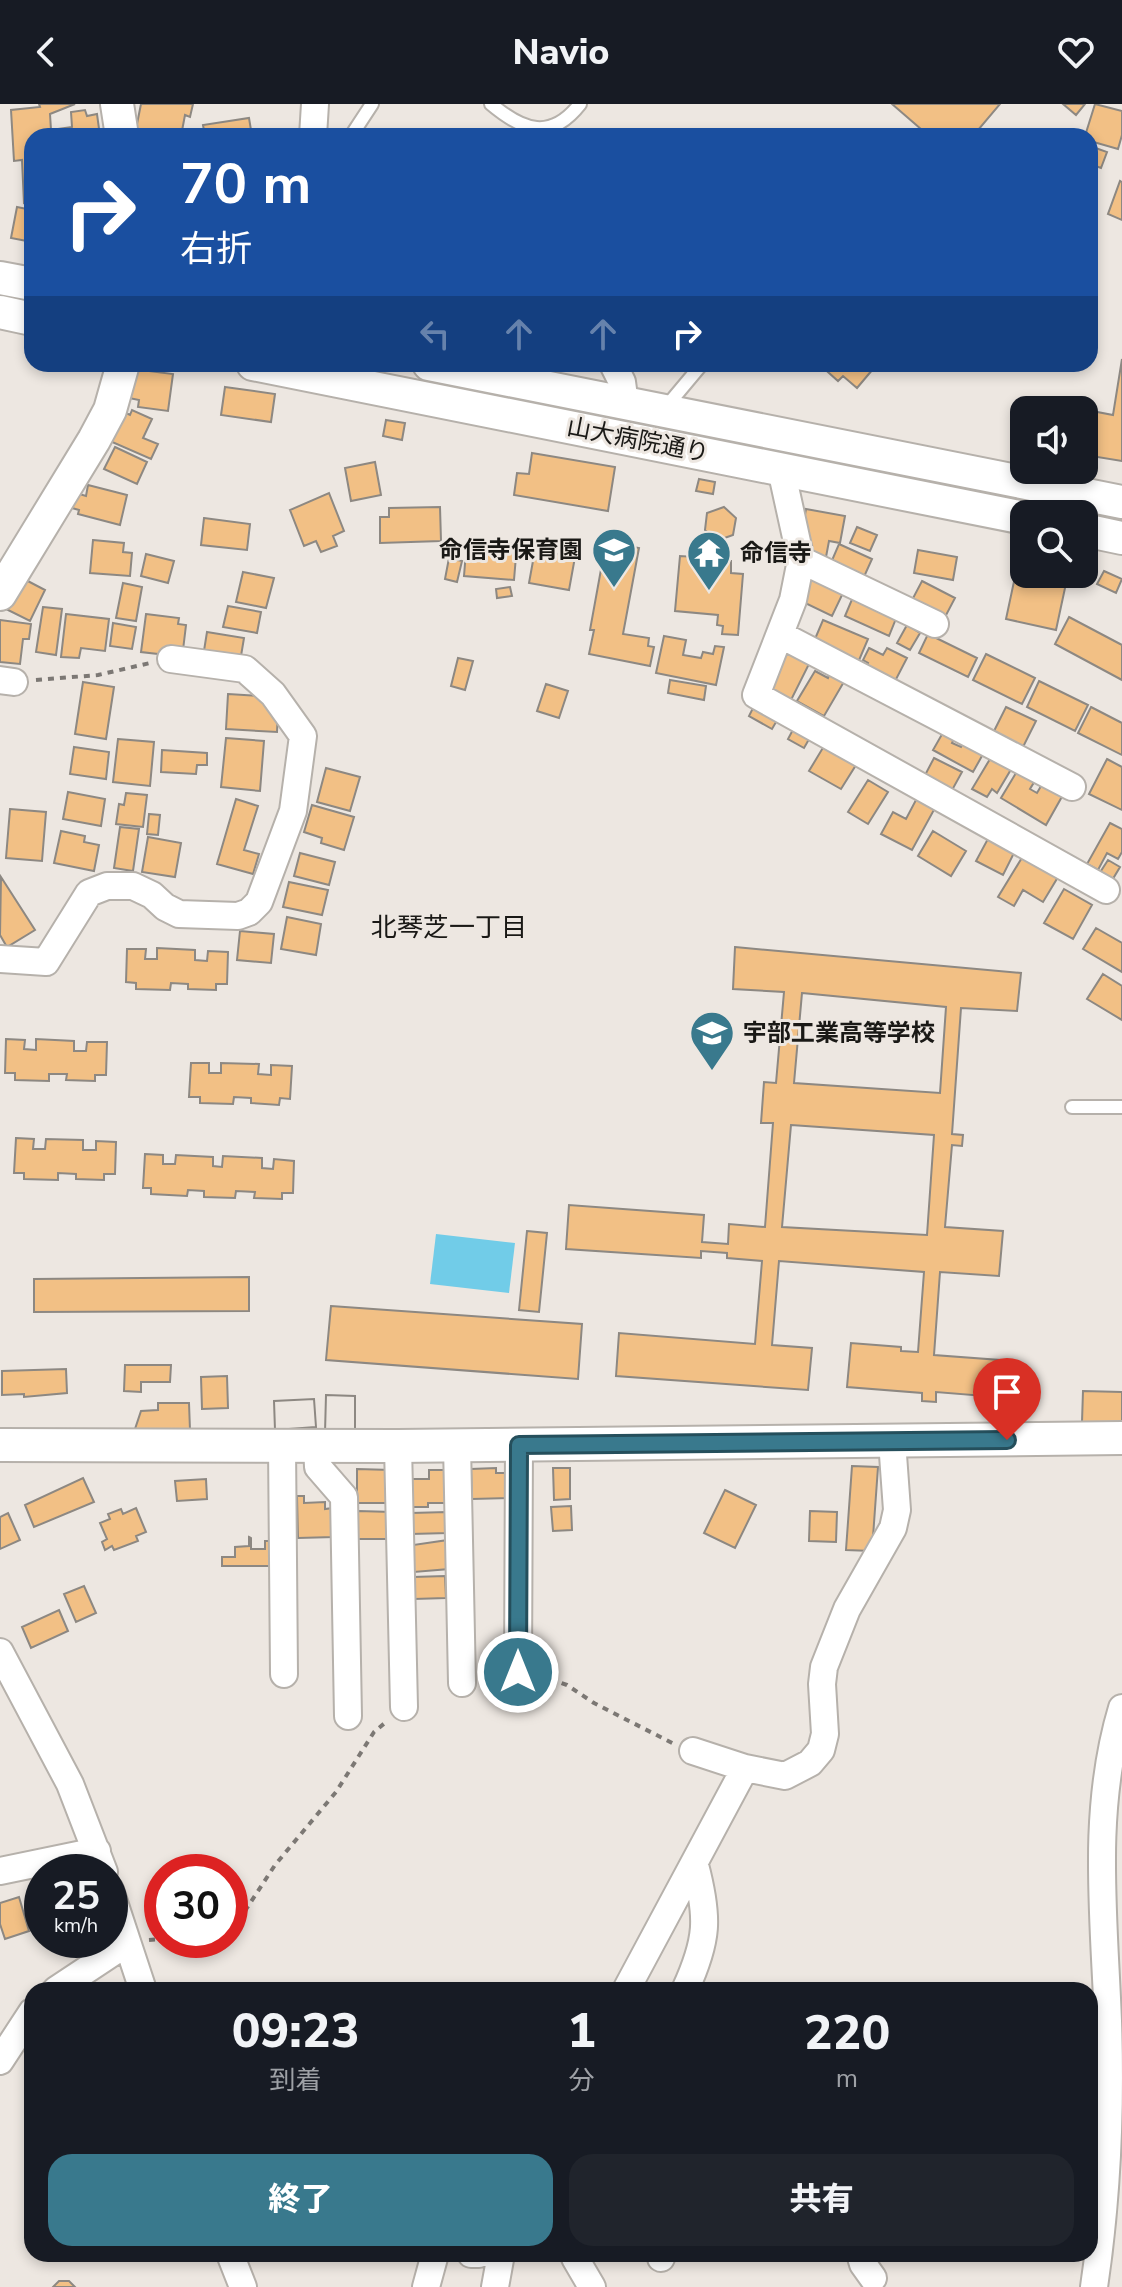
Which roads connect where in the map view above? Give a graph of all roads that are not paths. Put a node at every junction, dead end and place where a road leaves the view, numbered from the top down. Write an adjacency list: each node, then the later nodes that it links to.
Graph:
1 (117, 104): 6 (street)
2 (315, 104): 7 (street)
3 (372, 104): 8 (lane)
4 (491, 104): 9 (lane)
5 (580, 104): 10 (lane)
6 (121, 128)
7 (314, 128)
8 (356, 128)
9 (538, 128)
10 (545, 128)
11 (0, 278): 12 (street)
12 (24, 282)
13 (0, 312): 14 (street)
14 (24, 317)
15 (121, 372): 28 (street)
16 (293, 372): 22 (street, 山大病院通り)
17 (473, 372): 20 (street, 山大病院通り)
18 (617, 372): 20 (street)
19 (695, 372): 21 (lane)
20 (625, 404): 21 (street, 山大病院通り)
21 (662, 411): 23 (street, 山大病院通り)
22 (781, 469): 24 (street, 山大病院通り); 27 (street)
23 (1122, 502)
24 (1010, 515)
25 (1098, 533): 26 (street)
26 (1122, 538)
27 (801, 560): 29 (street); 30 (street)
28 (0, 594)
29 (935, 624)
30 (781, 635): 32 (street); 33 (street)
31 (171, 659): 34 (street)
32 (1072, 787)
33 (1106, 890)
34 (0, 959)
35 (1072, 1107): 36 (lane)
36 (1122, 1107)
37 (1122, 1438): 38 (street)
38 (892, 1441): 43 (street); 53 (street)
39 (0, 1445): 40 (street)
40 (282, 1445): 41 (street); 47 (street)
41 (317, 1445): 44 (street); 51 (street)
42 (457, 1445): 43 (street); 44 (street); 48 (street)
43 (519, 1445): 46 (street)
44 (398, 1446): 49 (street)
45 (0, 1652): 54 (street)
46 (518, 1672)
47 (284, 1674)
48 (462, 1683)
49 (404, 1707)
50 (1122, 1708): 64 (street)
51 (348, 1716)
52 (693, 1751): 53 (street)
53 (745, 1768): 55 (street)
54 (98, 1854)
55 (695, 1865): 62 (street); 63 (street)
56 (24, 1869): 57 (street)
57 (0, 1871)
58 (128, 1946): 61 (street)
59 (104, 1958): 60 (street)
60 (68, 1982)
61 (140, 1982)
62 (630, 1982)
63 (688, 1982)
64 (1115, 2023): 67 (street)
65 (24, 2024): 66 (street)
66 (0, 2061)
67 (1098, 2247)
68 (233, 2262): 75 (street)
69 (433, 2262): 76 (street)
70 (500, 2262): 77 (street)
71 (577, 2262): 78 (street)
72 (862, 2262): 74 (street)
73 (1096, 2262): 79 (street)
74 (873, 2278)
75 (243, 2287)
76 (426, 2287)
77 (495, 2287)
78 (592, 2287)
79 (1094, 2287)

